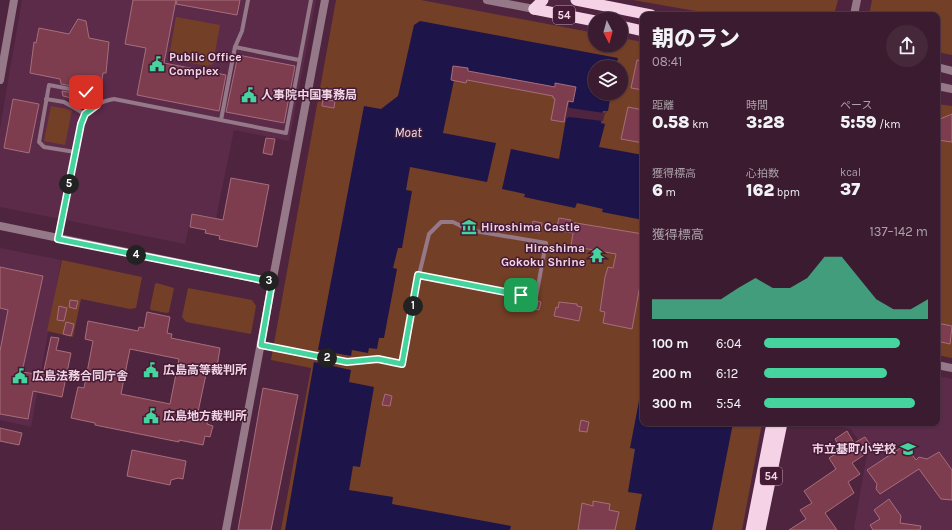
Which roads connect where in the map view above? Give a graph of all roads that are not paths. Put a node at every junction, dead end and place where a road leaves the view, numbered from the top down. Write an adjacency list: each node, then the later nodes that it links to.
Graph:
1 (14, 0): 19 (street)
2 (248, 0): 15 (lane)
3 (310, 0): 16 (lane)
4 (325, 0): 31 (street)
5 (486, 0): 9 (street)
6 (543, 0): 9 (highway, 54)
7 (576, 0): 11 (highway, 54)
8 (857, 0): 10 (street)
9 (532, 5): 12 (highway, 54)
10 (855, 12)
11 (640, 13)
12 (588, 19)
13 (628, 28): 14 (highway)
14 (640, 30)
15 (235, 47): 16 (lane); 26 (lane)
16 (299, 60): 26 (lane)
17 (940, 68): 18 (street)
18 (952, 71)
19 (0, 77): 20 (street)
20 (0, 80)
21 (940, 87): 22 (street)
22 (952, 89)
23 (46, 99): 24 (lane); 25 (lane); 27 (lane)
24 (97, 105): 25 (lane); 26 (lane)
25 (85, 114): 27 (lane)
26 (221, 120)
27 (75, 152): 29 (lane)
28 (0, 226): 29 (street)
29 (58, 239): 31 (street)
30 (418, 275): 30 (lane); 32 (lane)
31 (272, 282): 32 (street)
32 (261, 345): 37 (street)
33 (940, 366): 34 (street)
34 (952, 368)
35 (771, 426): 38 (highway, 54)
36 (781, 426): 39 (highway, 54)
37 (226, 530)
38 (751, 530)
39 (760, 530)

